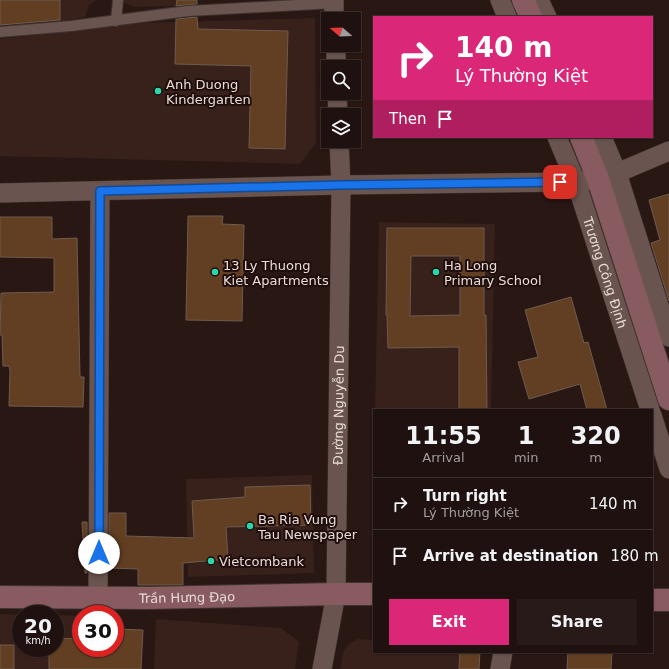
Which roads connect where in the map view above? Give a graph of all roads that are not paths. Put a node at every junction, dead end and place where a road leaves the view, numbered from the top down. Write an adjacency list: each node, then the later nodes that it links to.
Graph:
1 (118, 0): 7 (lane)
2 (500, 0): 6 (street)
3 (523, 0): 5 (main road)
4 (334, 7): 7 (lane)
5 (540, 13)
6 (507, 16)
7 (116, 21): 8 (lane)
8 (0, 32)
9 (557, 138): 15 (street, Trương Công Định)
10 (582, 138): 14 (main road, Trương Công Định)
11 (602, 138): 14 (street, Trương Công Định)
12 (339, 148): 16 (street, Đường Nguyễn Du)
13 (669, 151): 14 (street)
14 (607, 176): 15 (street); 19 (main road, Trương Công Định)
15 (576, 182): 16 (street); 20 (street, Trương Công Định)
16 (341, 185): 17 (street); 25 (street, Đường Nguyễn Du)
17 (100, 191): 18 (street); 28 (street)
18 (0, 193)
19 (660, 340): 20 (street); 21 (main road, Trương Công Định)
20 (634, 360): 22 (street, Trương Công Định)
21 (669, 400)
22 (650, 409)
23 (653, 418): 24 (street)
24 (669, 469)
25 (336, 594): 26 (main road, Trần Hưng Đạo); 28 (main road, Trần Hưng Đạo); 32 (street, Đường Nguyễn Du)
26 (373, 594)
27 (0, 597): 28 (main road, Trần Hưng Đạo)
28 (98, 598)
29 (653, 600): 30 (main road)
30 (669, 600)
31 (503, 653): 33 (street)
32 (322, 669)
33 (500, 669)

